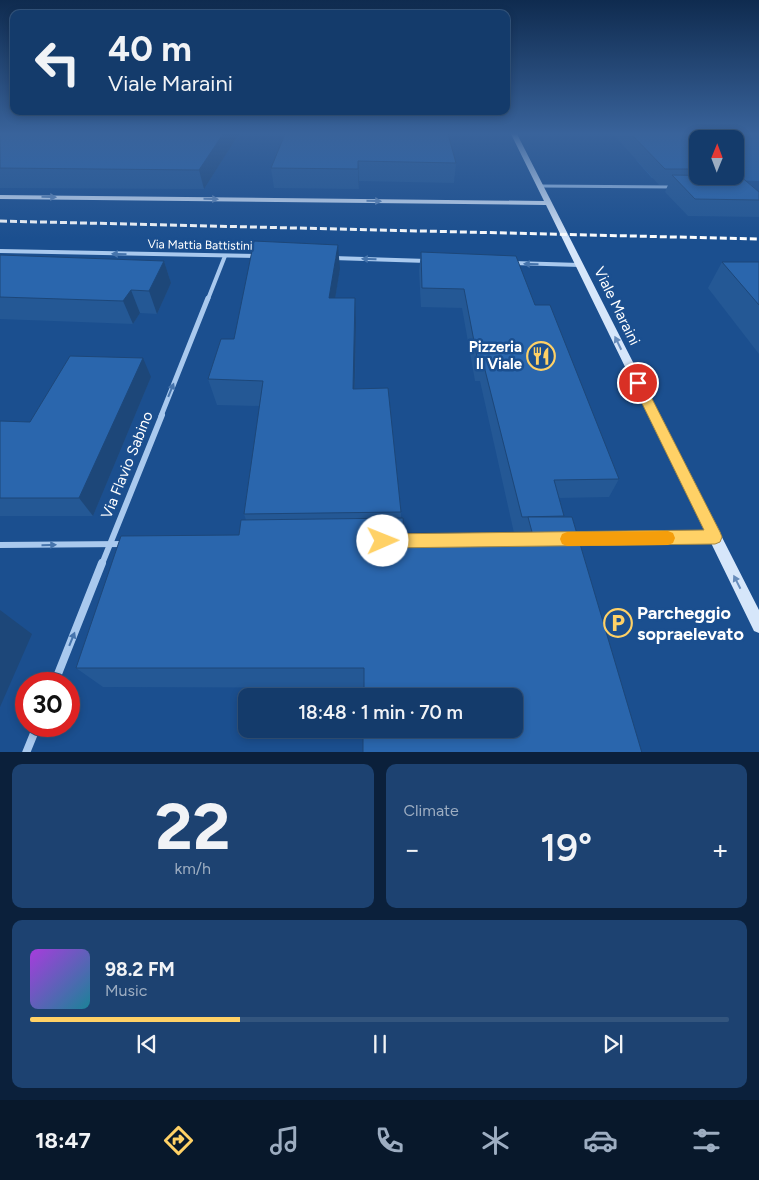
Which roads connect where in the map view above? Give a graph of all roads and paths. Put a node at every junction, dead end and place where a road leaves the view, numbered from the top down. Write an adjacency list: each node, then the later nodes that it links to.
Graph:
1 (532, 169): 2 (main road, Viale Maraini)
2 (540, 186): 3 (street); 5 (main road, Viale Maraini)
3 (677, 188)
4 (0, 196): 5 (main road, one-way to 5)
5 (549, 203): 12 (main road, Viale Maraini)
6 (0, 251): 7 (street, Via Mattia Battistini, one-way to 6)
7 (225, 256): 8 (street, Via Mattia Battistini); 15 (street, Via Flavio Sabino, one-way to 7)
8 (260, 256)
9 (325, 258): 10 (street, one-way to 9)
10 (433, 261)
11 (511, 263): 12 (street, one-way to 11)
12 (580, 265): 13 (main road, Viale Maraini, one-way to 12)
13 (715, 537): 14 (street); 18 (main road, Viale Maraini, one-way to 13)
14 (566, 539)
15 (110, 544): 16 (street); 17 (street, one-way to 15); 19 (street, Via Flavio Sabino, one-way to 15)
16 (130, 544)
17 (0, 545)
18 (759, 626)
19 (59, 672)
20 (32, 737): 21 (street)
21 (26, 752)

